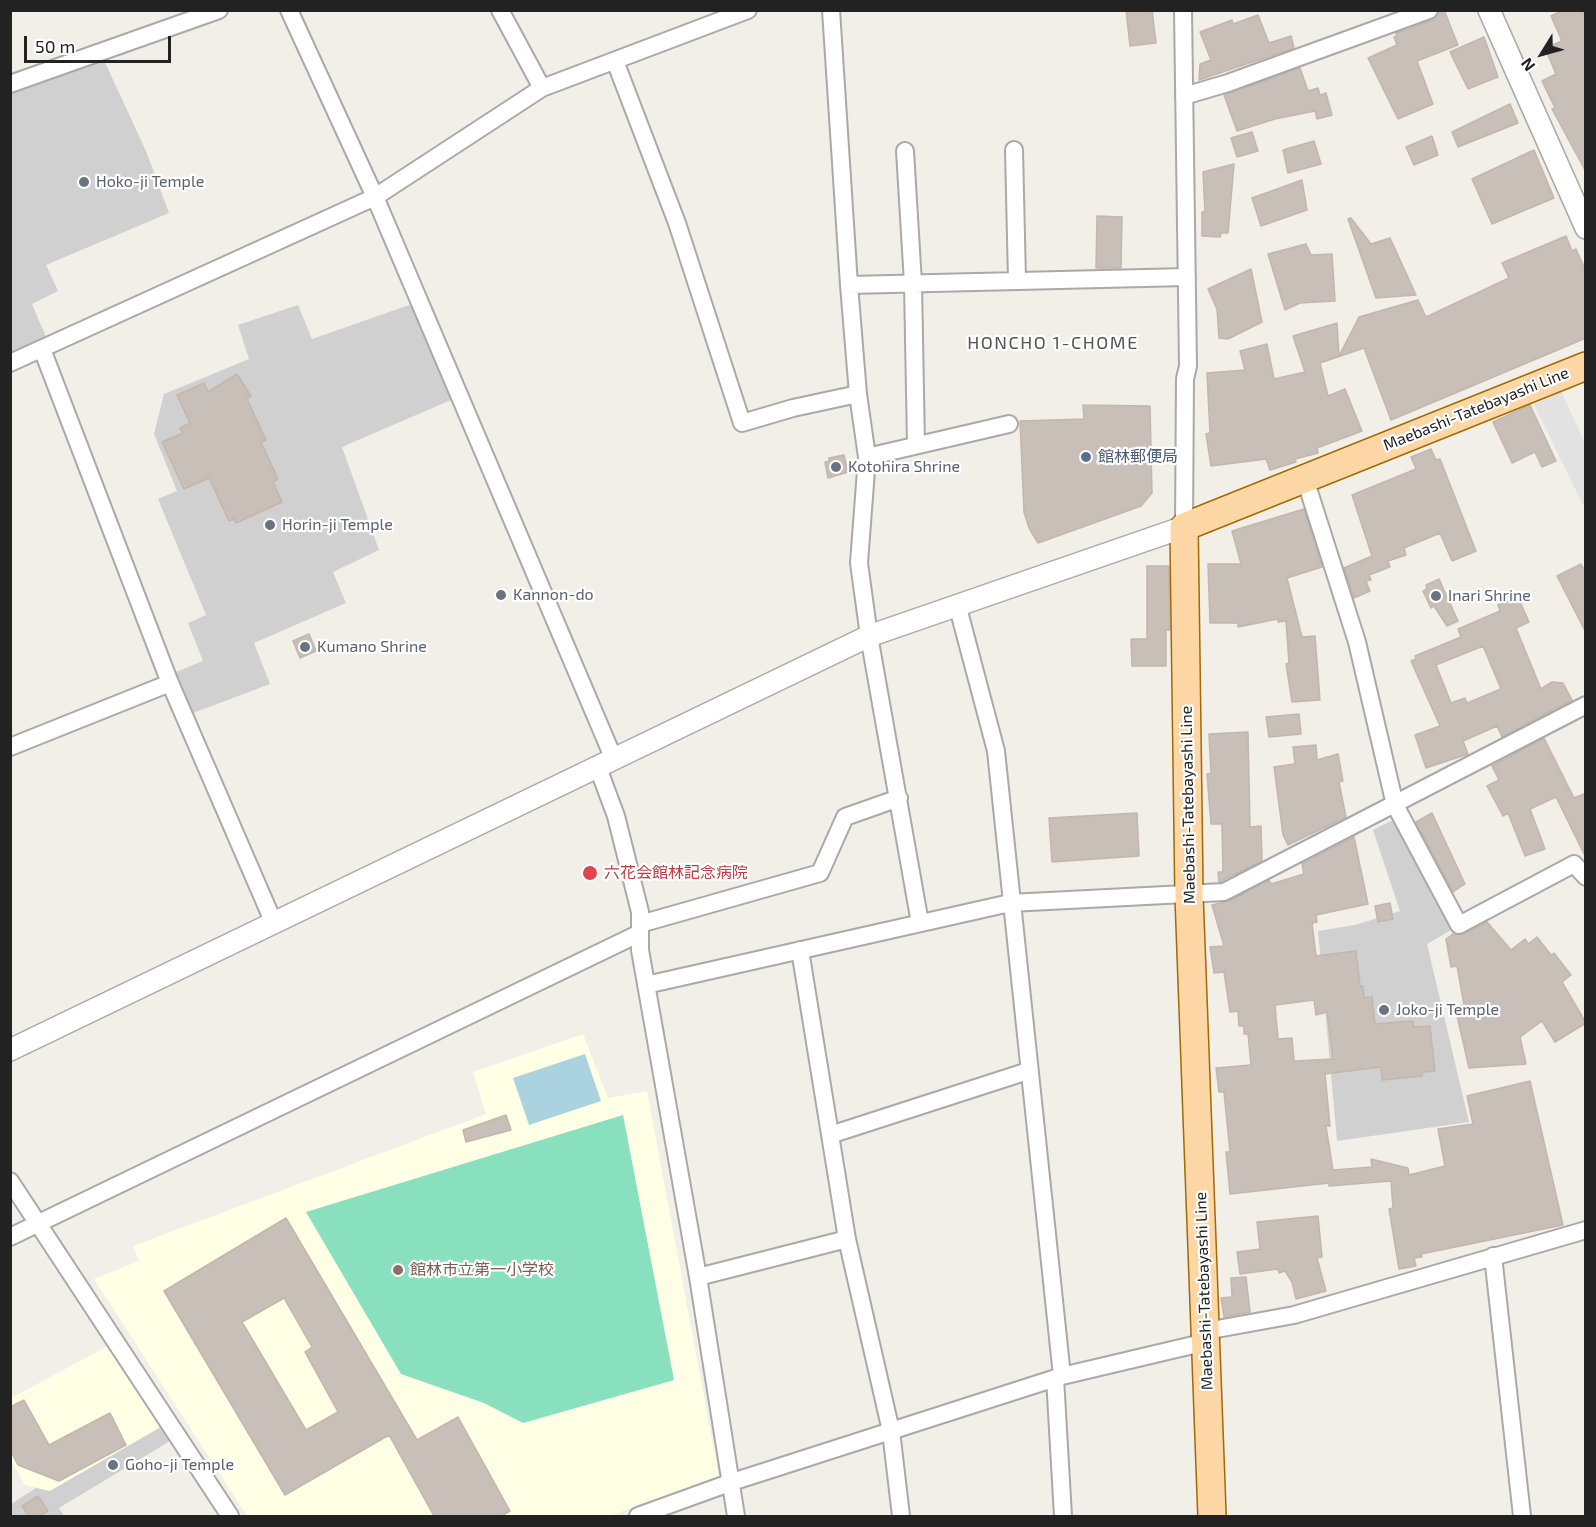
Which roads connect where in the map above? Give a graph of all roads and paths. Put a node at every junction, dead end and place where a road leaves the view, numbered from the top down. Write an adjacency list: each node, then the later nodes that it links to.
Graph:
1 (219, 10): 10 (street)
2 (289, 10): 15 (street)
3 (500, 10): 11 (street)
4 (748, 10): 9 (street)
5 (831, 10): 20 (street)
6 (1183, 10): 12 (street)
7 (1429, 10): 12 (street)
8 (1489, 10): 16 (street)
9 (615, 61): 11 (street); 24 (street)
10 (10, 84)
11 (542, 88): 15 (street)
12 (1184, 96): 17 (street)
13 (1014, 150): 18 (street)
14 (905, 151): 19 (street)
15 (375, 197): 21 (street); 35 (street)
16 (1586, 228)
17 (1187, 277): 18 (street); 29 (street)
18 (1017, 281): 19 (street)
19 (913, 283): 20 (street); 26 (street)
20 (849, 285): 24 (street)
21 (42, 348): 22 (street); 32 (street)
22 (10, 363)
23 (1586, 366): 28 (main road, Maebashi-Tatebayashi Line)
24 (858, 394): 27 (street)
25 (1009, 424): 26 (street)
26 (916, 446): 27 (street)
27 (867, 457): 31 (street)
28 (1305, 478): 29 (main road, Maebashi-Tatebayashi Line); 37 (street)
29 (1184, 527): 30 (street); 39 (main road, Maebashi-Tatebayashi Line)
30 (957, 604): 31 (street); 40 (street)
31 (869, 636): 35 (street); 36 (street)
32 (170, 683): 34 (street); 41 (street)
33 (1586, 705): 37 (street)
34 (10, 747)
35 (605, 761): 41 (street); 43 (street)
36 (899, 798): 42 (street); 43 (street)
37 (1395, 804): 38 (street); 39 (street)
38 (1586, 878)
39 (1189, 895): 40 (street); 56 (main road, Maebashi-Tatebayashi Line)
40 (1010, 903): 42 (street); 47 (street)
41 (273, 921): 46 (street)
42 (920, 923): 44 (street)
43 (640, 929): 45 (street); 50 (street)
44 (800, 950): 45 (street); 48 (street)
45 (646, 985): 55 (street)
46 (10, 1050)
47 (1028, 1071): 48 (street); 57 (street)
48 (830, 1135): 53 (street)
49 (10, 1181): 50 (street)
50 (38, 1224): 52 (street); 60 (street)
51 (1586, 1230): 54 (street)
52 (10, 1237)
53 (847, 1239): 55 (street); 58 (street)
54 (1493, 1256): 56 (street); 66 (street)
55 (698, 1277): 59 (street)
56 (1206, 1337): 57 (street); 65 (main road, Maebashi-Tatebayashi Line)
57 (1058, 1377): 58 (street); 64 (street)
58 (891, 1431): 59 (street); 63 (street)
59 (732, 1482): 61 (street); 62 (street)
60 (230, 1516)
61 (638, 1516)
62 (736, 1516)
63 (902, 1516)
64 (1063, 1516)
65 (1212, 1516)
66 (1522, 1516)

